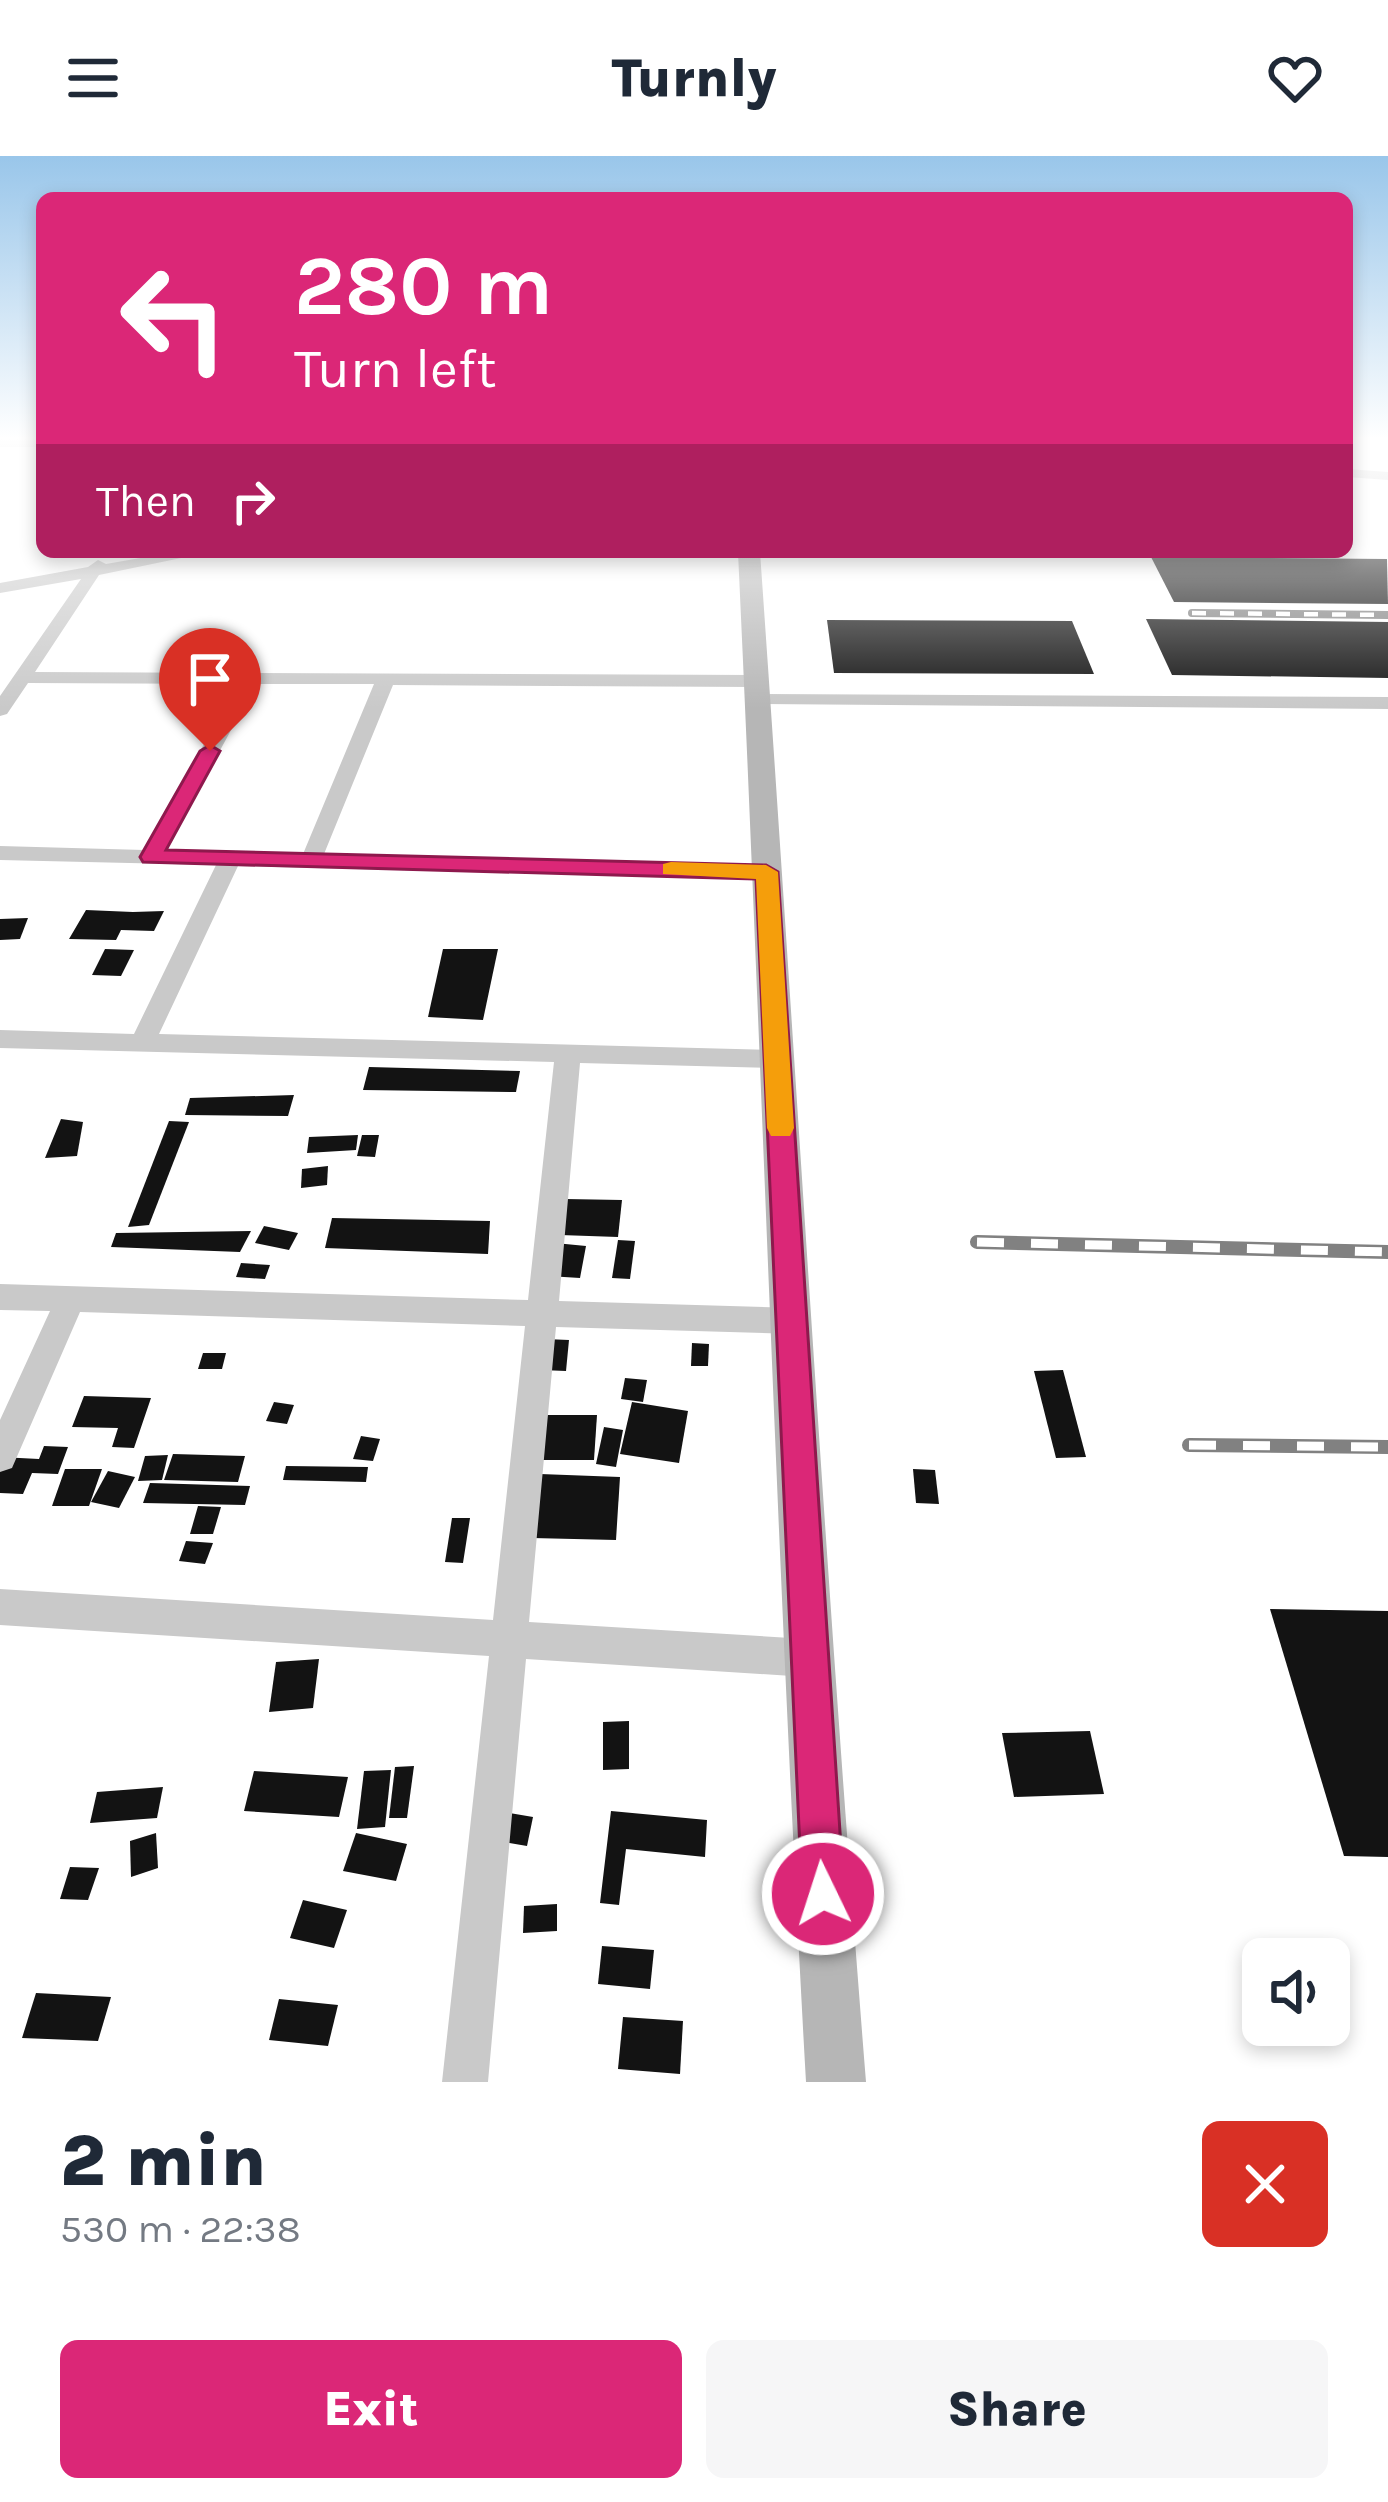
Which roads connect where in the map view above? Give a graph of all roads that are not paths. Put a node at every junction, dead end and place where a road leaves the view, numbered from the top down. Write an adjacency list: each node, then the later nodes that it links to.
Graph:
1 (104, 558): 4 (street)
2 (166, 558): 4 (street)
3 (748, 558): 10 (street)
4 (95, 570): 5 (street); 7 (street)
5 (8, 587): 6 (street)
6 (0, 605)
7 (25, 677): 9 (street); 12 (street)
8 (386, 678): 9 (street); 10 (street); 16 (street)
9 (249, 680): 15 (street)
10 (757, 691): 11 (street); 17 (street)
11 (1388, 703)
12 (0, 710)
13 (0, 853): 15 (street)
14 (231, 856): 15 (street); 16 (street); 19 (street)
15 (151, 857)
16 (312, 858): 17 (street)
17 (766, 872): 21 (street)
18 (0, 1039): 19 (street)
19 (143, 1042): 20 (street)
20 (568, 1054): 21 (street); 24 (street)
21 (775, 1059): 25 (street)
22 (0, 1297): 23 (street)
23 (70, 1300): 24 (street); 26 (street)
24 (542, 1314): 25 (street); 28 (street)
25 (794, 1321): 29 (street)
26 (0, 1457)
27 (0, 1607): 28 (street)
28 (510, 1636): 29 (street); 30 (street)
29 (807, 1658): 31 (street)
30 (465, 2082)
31 (836, 2082)

